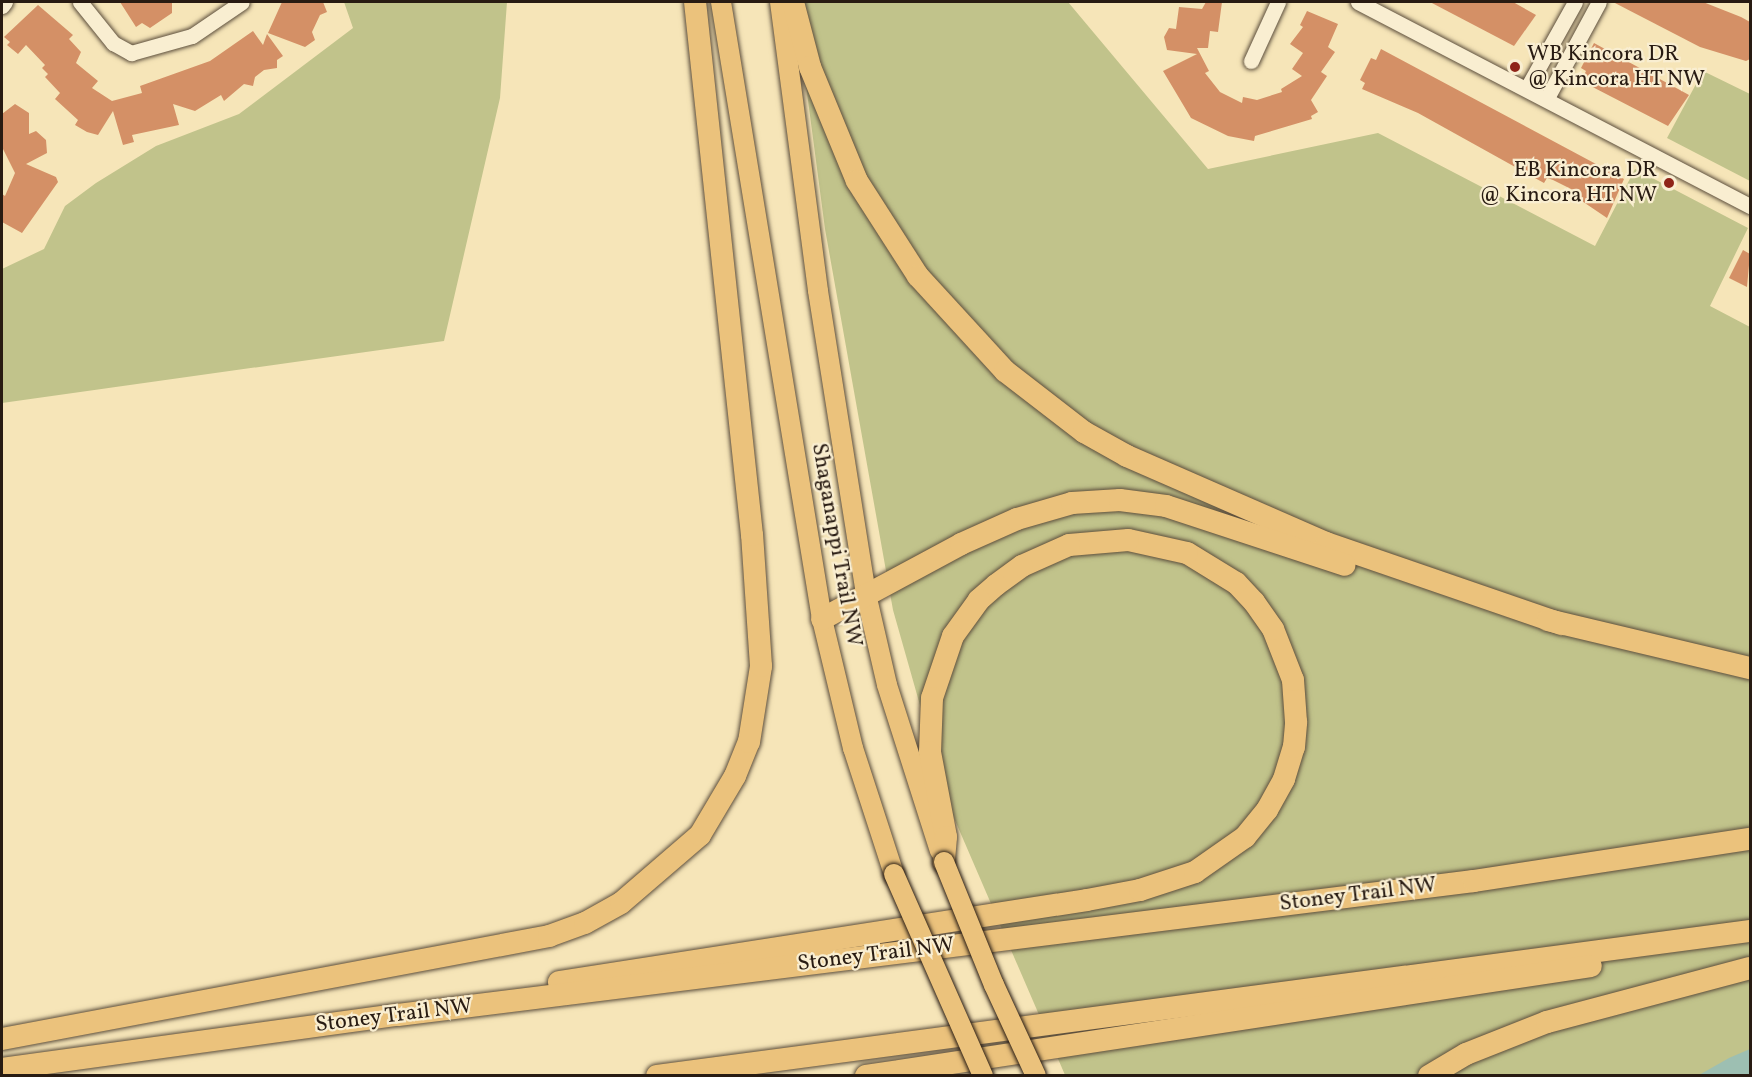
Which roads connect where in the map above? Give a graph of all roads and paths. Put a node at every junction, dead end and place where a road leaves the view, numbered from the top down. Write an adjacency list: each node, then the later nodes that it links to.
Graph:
1 (5, 2): 12 (street)
2 (80, 2): 3 (street)
3 (242, 2)
4 (695, 2): 26 (highway)
5 (721, 2): 18 (main road, Shaganappi Trail NW)
6 (780, 2): 17 (main road, Shaganappi Trail NW)
7 (793, 2): 19 (highway)
8 (1278, 2): 13 (street)
9 (1358, 2): 14 (street)
10 (1575, 2): 14 (street)
11 (1599, 2): 15 (street)
12 (2, 6)
13 (1251, 61)
14 (1527, 88): 15 (street)
15 (1547, 98): 16 (street)
16 (1750, 206)
17 (866, 594): 18 (highway); 19 (highway); 22 (main road, Shaganappi Trail NW)
18 (822, 619): 30 (main road, Shaganappi Trail NW, bridge)
19 (1561, 624): 20 (highway)
20 (1750, 668)
21 (1750, 839): 25 (highway, Stoney Trail NW)
22 (944, 862): 25 (highway); 31 (main road, Shaganappi Trail NW, bridge)
23 (1750, 933): 28 (highway); 29 (highway)
24 (1750, 968): 32 (highway)
25 (398, 1016): 27 (highway, Stoney Trail NW)
26 (2, 1039)
27 (2, 1069)
28 (657, 1076)
29 (866, 1076)
30 (983, 1076)
31 (1036, 1076)
32 (1429, 1076)

